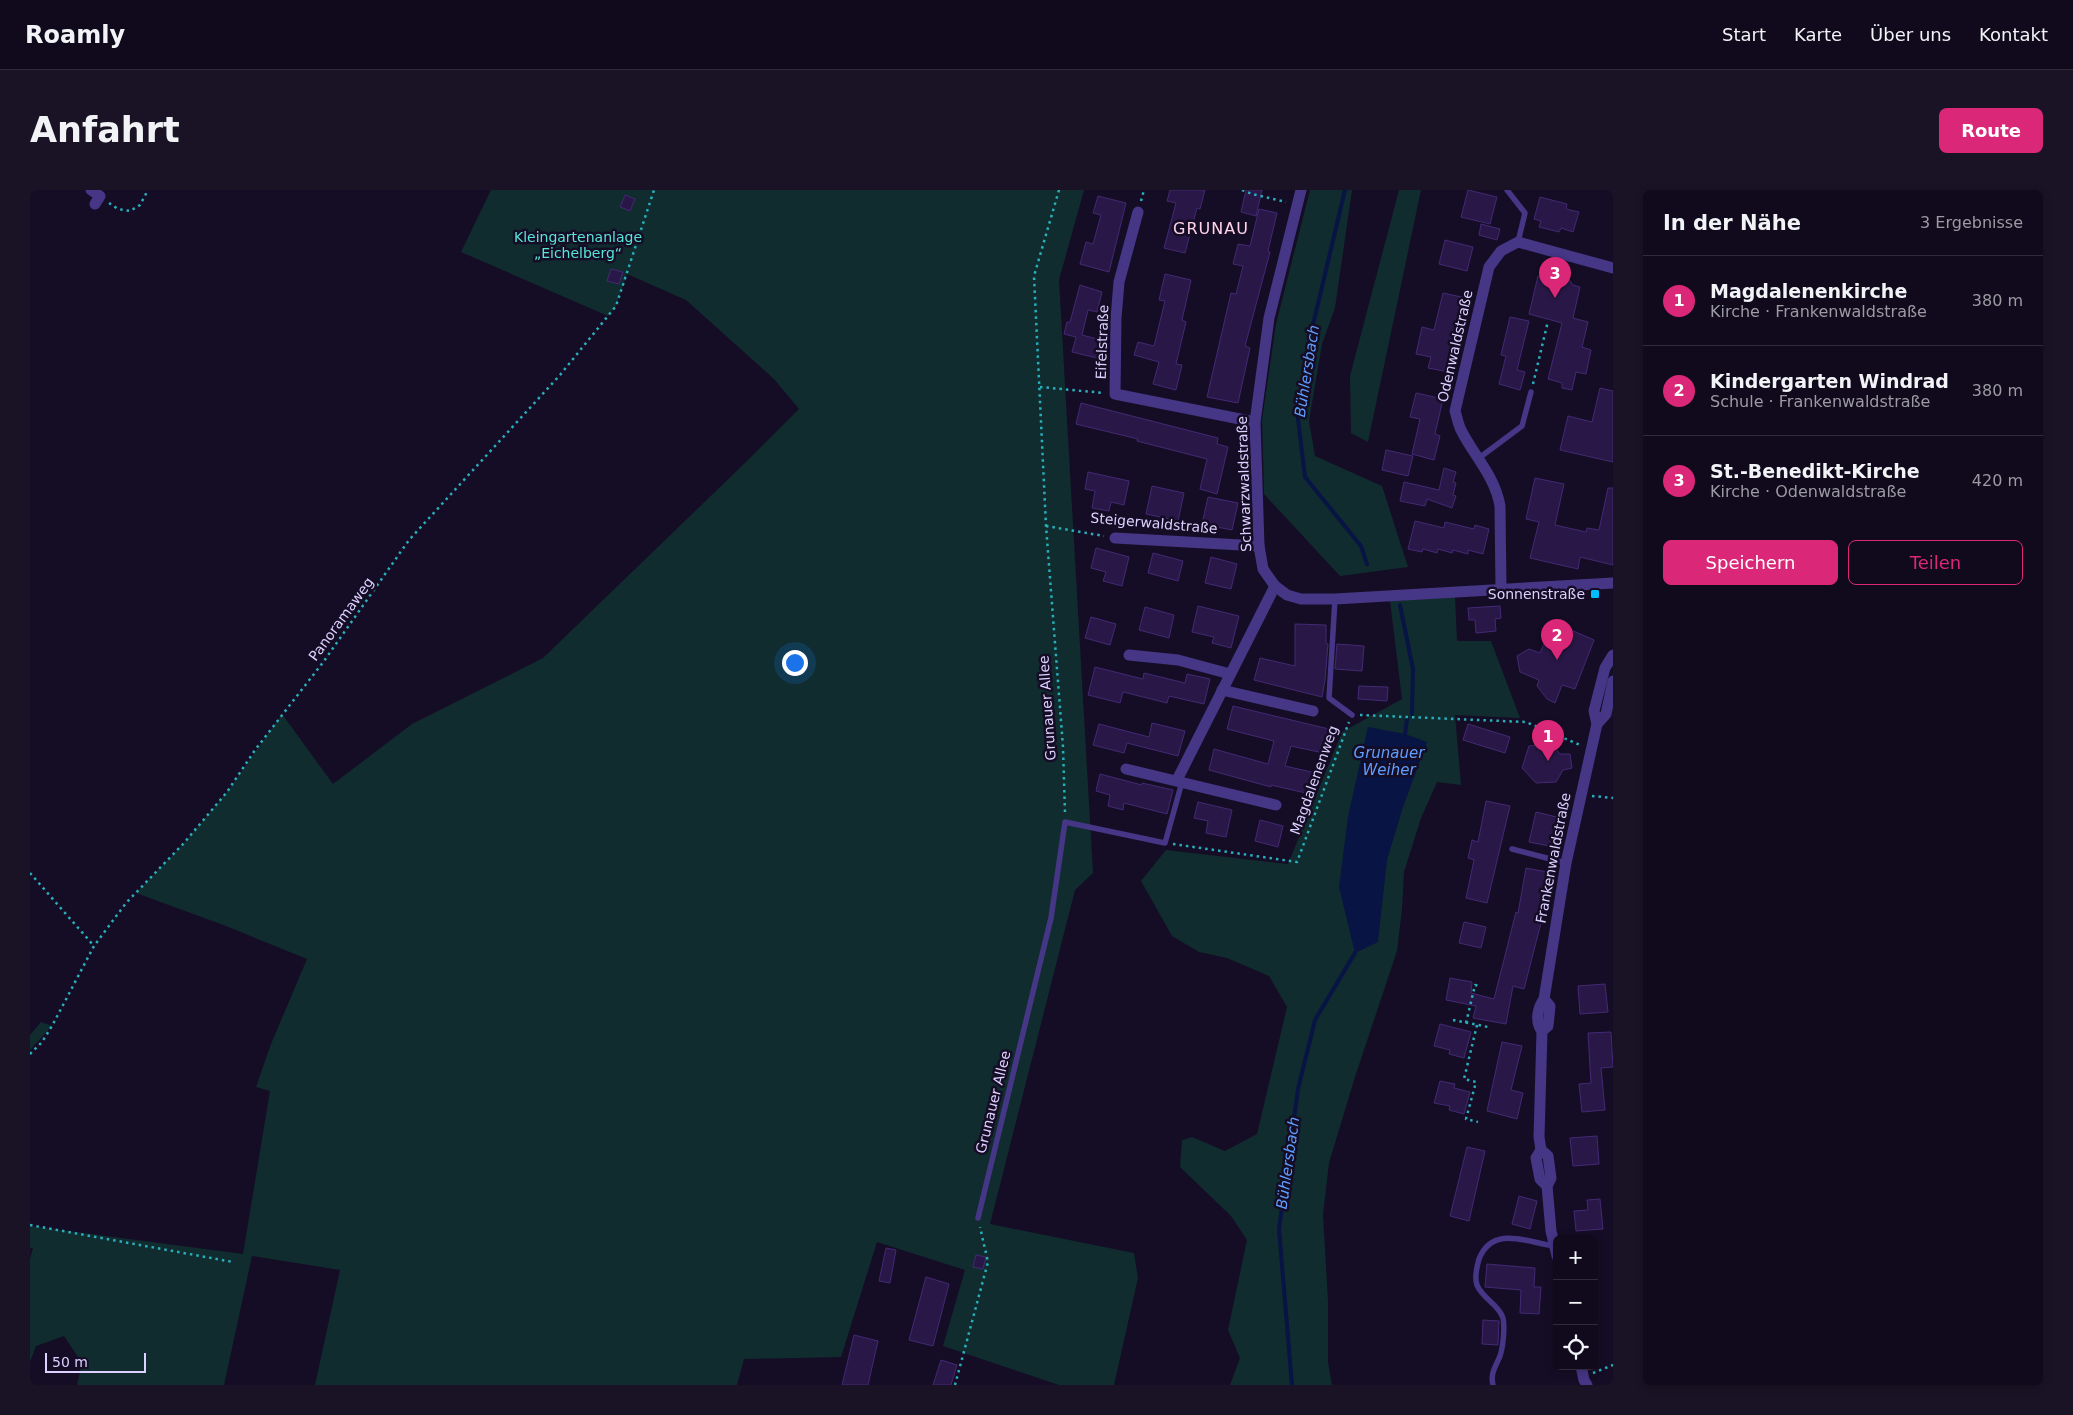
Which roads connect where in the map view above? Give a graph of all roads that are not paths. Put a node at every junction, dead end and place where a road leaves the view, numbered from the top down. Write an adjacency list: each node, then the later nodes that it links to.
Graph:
1 (1301, 190): 7 (street, Schwarzwaldstraße)
2 (1507, 190): 4 (lane)
3 (1138, 212): 7 (street, Eifelstraße)
4 (1518, 242): 5 (street); 8 (street, Odenwaldstraße)
5 (1613, 268)
6 (1530, 392): 8 (lane)
7 (1255, 422): 10 (street, Schwarzwaldstraße)
8 (1479, 458): 13 (street, Odenwaldstraße)
9 (1115, 538): 10 (street, Steigerwaldstraße)
10 (1259, 546): 12 (street, Schwarzwaldstraße)
11 (1613, 583): 13 (street)
12 (1275, 586): 14 (street); 17 (street)
13 (1501, 589): 14 (street)
14 (1335, 599): 21 (lane)
15 (1129, 655): 17 (street)
16 (1613, 658): 22 (street, Frankenwaldstraße)
17 (1230, 674): 19 (street)
18 (1613, 681): 22 (street, Frankenwaldstraße)
19 (1222, 690): 20 (street); 24 (street)
20 (1313, 711)
21 (1352, 715)
22 (1597, 724): 27 (street, Frankenwaldstraße)
23 (1126, 768): 24 (street)
24 (1179, 781): 25 (street); 28 (lane, Grunauer Allee)
25 (1276, 805)
26 (1512, 849): 27 (lane)
27 (1566, 863): 29 (street, Frankenwaldstraße)
28 (978, 1218)
29 (1553, 1241)
30 (1553, 1250): 33 (lane)
31 (1581, 1370): 32 (street)
32 (1582, 1383)
33 (1494, 1385)

